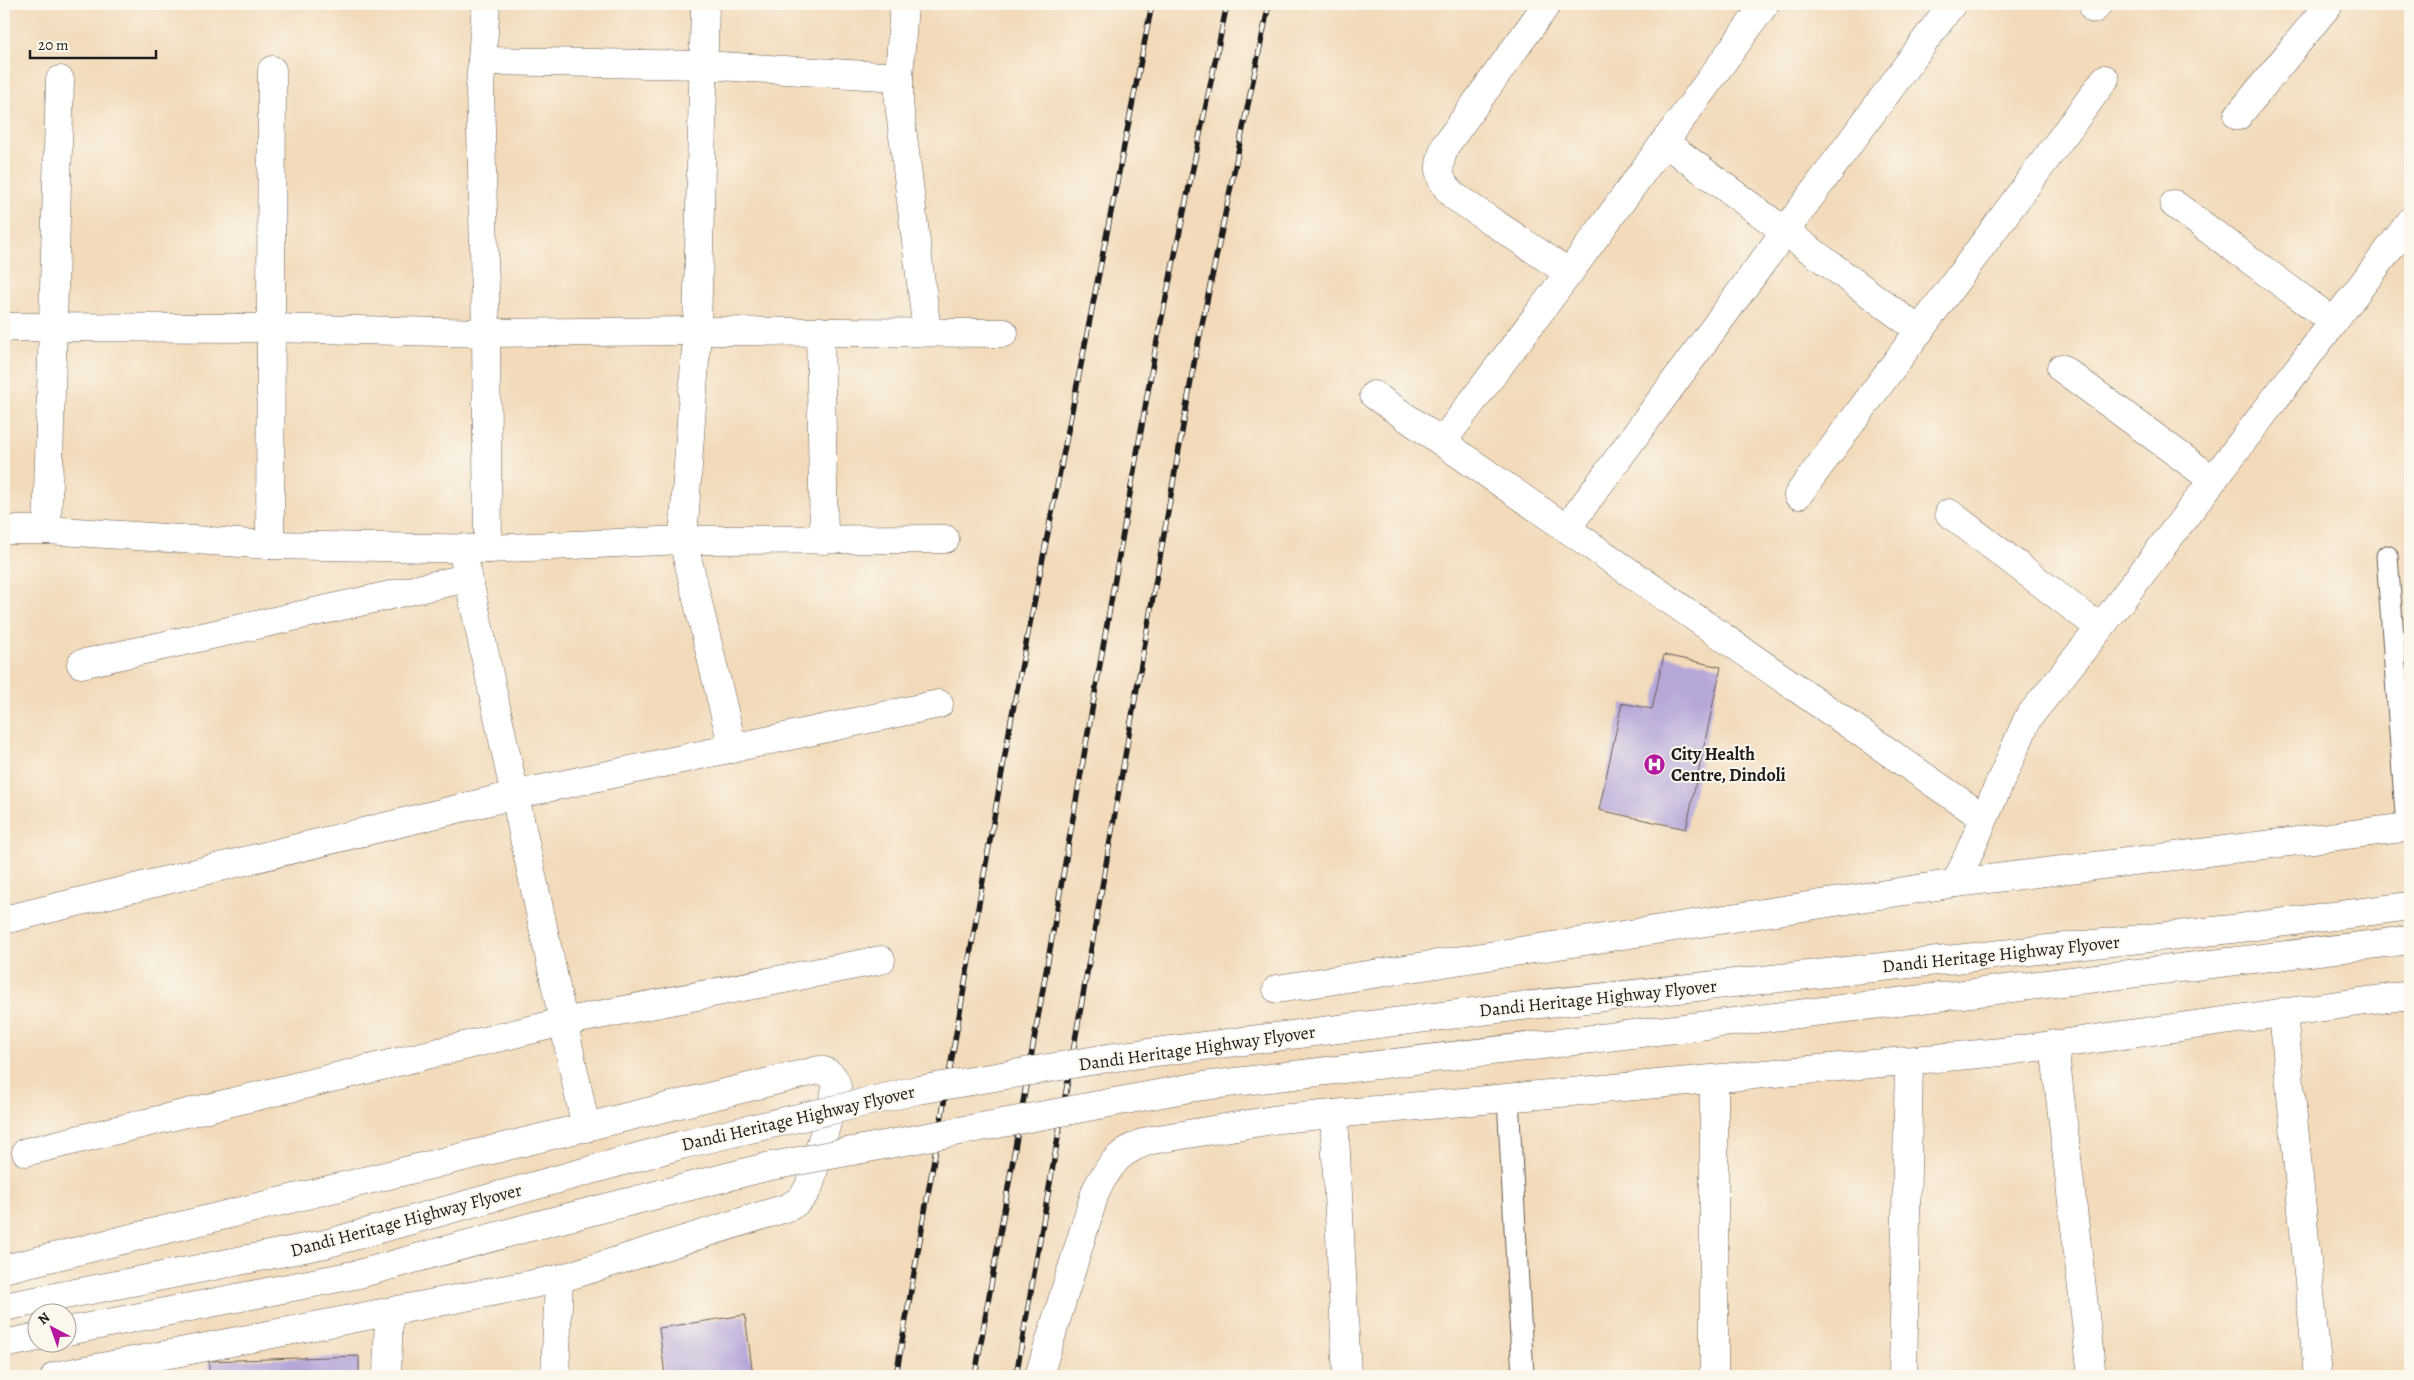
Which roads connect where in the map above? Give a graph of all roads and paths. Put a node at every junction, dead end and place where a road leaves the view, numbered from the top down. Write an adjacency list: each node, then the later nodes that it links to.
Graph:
1 (486, 4): 8 (street)
2 (705, 4): 9 (street)
3 (904, 4): 11 (street)
4 (1547, 4): 19 (street)
5 (1765, 4): 15 (street)
6 (1952, 4): 18 (street)
7 (2330, 4): 14 (street)
8 (482, 61): 9 (street); 28 (street)
9 (703, 65): 11 (street); 24 (street)
10 (272, 70): 23 (street)
11 (899, 77): 27 (street)
12 (2105, 79): 26 (street)
13 (60, 80): 22 (street)
14 (2238, 116)
15 (1664, 142): 18 (street); 19 (street)
16 (2174, 204): 20 (street)
17 (2410, 222): 20 (street)
18 (1784, 232): 26 (street); 36 (street)
19 (1570, 273): 32 (street)
20 (2334, 322): 33 (street)
21 (4, 327): 22 (street)
22 (53, 327): 23 (street); 38 (street)
23 (271, 328): 28 (street); 42 (street)
24 (696, 331): 25 (street); 28 (street); 40 (street)
25 (820, 331): 27 (street); 41 (street)
26 (1920, 331): 34 (street)
27 (927, 332): 29 (street)
28 (486, 333): 43 (street)
29 (1004, 333)
30 (2061, 368): 33 (street)
31 (1374, 395): 32 (street)
32 (1442, 442): 36 (street)
33 (2213, 480): 46 (street)
34 (1798, 495)
35 (1949, 513): 46 (street)
36 (1567, 528): 51 (street)
37 (4, 530): 38 (street)
38 (47, 530): 42 (street)
39 (945, 539): 41 (street)
40 (683, 540): 41 (street); 43 (street); 49 (street)
41 (824, 540)
42 (270, 545): 43 (street)
43 (475, 549): 45 (street)
44 (2387, 556): 52 (lane)
45 (467, 578): 47 (street); 50 (street)
46 (2100, 628): 51 (street)
47 (81, 664)
48 (939, 704): 49 (street)
49 (733, 749): 50 (street)
50 (514, 795): 55 (street); 61 (street)
51 (1984, 818): 53 (street)
52 (2409, 827): 53 (street)
53 (1956, 883): 58 (street)
54 (2410, 906): 71 (street, Dandi Heritage Highway Flyover, bridge)
55 (4, 920)
56 (2410, 940): 73 (street, Dandi Heritage Highway Flyover, bridge)
57 (882, 960): 61 (street)
58 (1277, 989)
59 (2410, 995): 60 (street)
60 (2283, 1012): 62 (street); 86 (street)
61 (563, 1022): 67 (street); 68 (street)
62 (2054, 1044): 63 (street); 85 (street)
63 (1909, 1060): 64 (street); 84 (street)
64 (1714, 1079): 65 (street); 83 (street)
65 (1508, 1098): 66 (street); 82 (lane)
66 (1334, 1114): 80 (street); 81 (street)
67 (586, 1128): 69 (street); 70 (street)
68 (26, 1152)
69 (4, 1269)
70 (559, 1279): 72 (street); 79 (street)
71 (4, 1307)
72 (389, 1312): 76 (street); 78 (street)
73 (78, 1329)
74 (28, 1339): 75 (street)
75 (4, 1344)
76 (121, 1370): 77 (street)
77 (55, 1376)
78 (387, 1376)
79 (555, 1376)
80 (1039, 1376)
81 (1347, 1376)
82 (1523, 1376)
83 (1714, 1376)
84 (1903, 1376)
85 (2092, 1376)
86 (2318, 1376)

